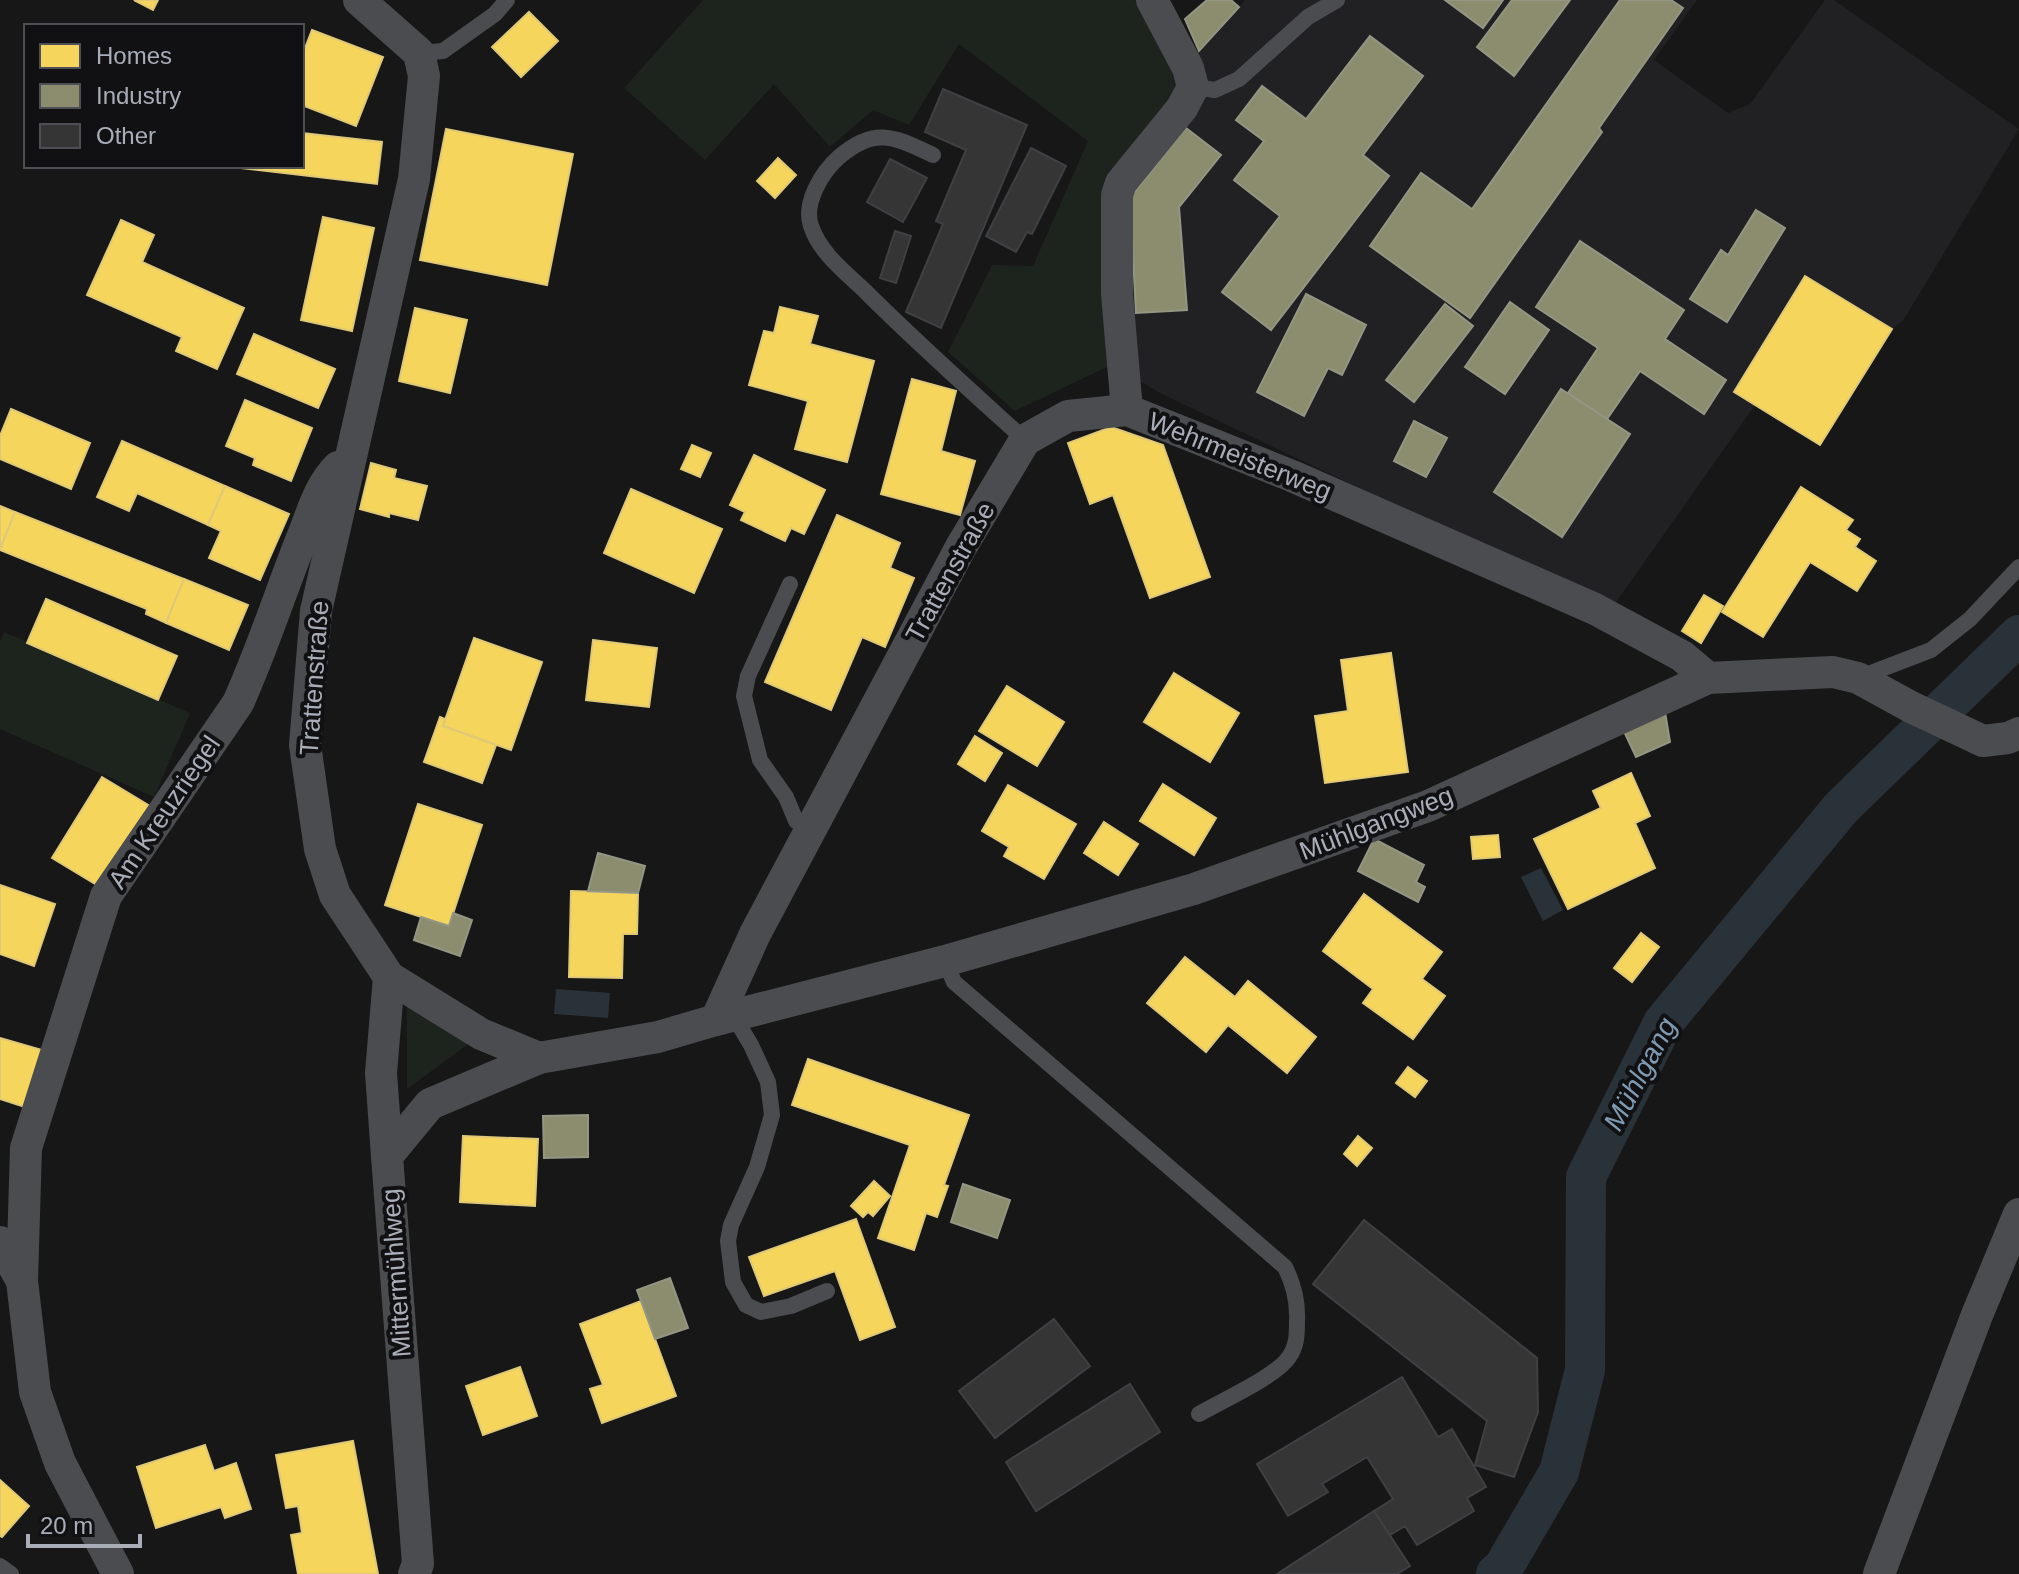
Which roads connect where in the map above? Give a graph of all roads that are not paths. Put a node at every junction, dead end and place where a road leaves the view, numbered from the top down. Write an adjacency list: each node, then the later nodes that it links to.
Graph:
1 (359, 0): 5 (street)
2 (507, 0): 5 (lane)
3 (1152, 0): 6 (street)
4 (1337, 0): 6 (lane)
5 (419, 53): 10 (street, Trattenstraße)
6 (1193, 87): 8 (street, Wehrmeisterweg)
7 (933, 155): 9 (lane)
8 (1127, 410): 9 (street, Trattenstraße); 13 (street, Wehrmeisterweg)
9 (1025, 440): 16 (street, Trattenstraße)
10 (349, 459): 18 (street, Trattenstraße); 24 (street, Am Kreuzriegel)
11 (2019, 567): 14 (lane)
12 (790, 584): 16 (lane)
13 (1708, 678): 14 (street, Mühlgangweg); 17 (street, Mühlgangweg)
14 (1858, 678): 15 (street, Mühlgangweg)
15 (2019, 733)
16 (812, 827): 19 (street, Trattenstraße)
17 (945, 961): 19 (street, Mühlgangweg); 26 (lane)
18 (389, 977): 20 (street, Trattenstraße); 21 (street)
19 (724, 1017): 20 (street); 25 (lane)
20 (539, 1058): 21 (street, Mittermühlweg)
21 (387, 1156): 30 (street, Mittermühlweg)
22 (2019, 1214): 31 (street)
23 (0, 1242): 24 (street)
24 (22, 1281): 29 (street)
25 (827, 1291)
26 (1199, 1414)
27 (0, 1566): 28 (lane)
28 (11, 1574)
29 (118, 1574)
30 (414, 1574)
31 (1879, 1574)

